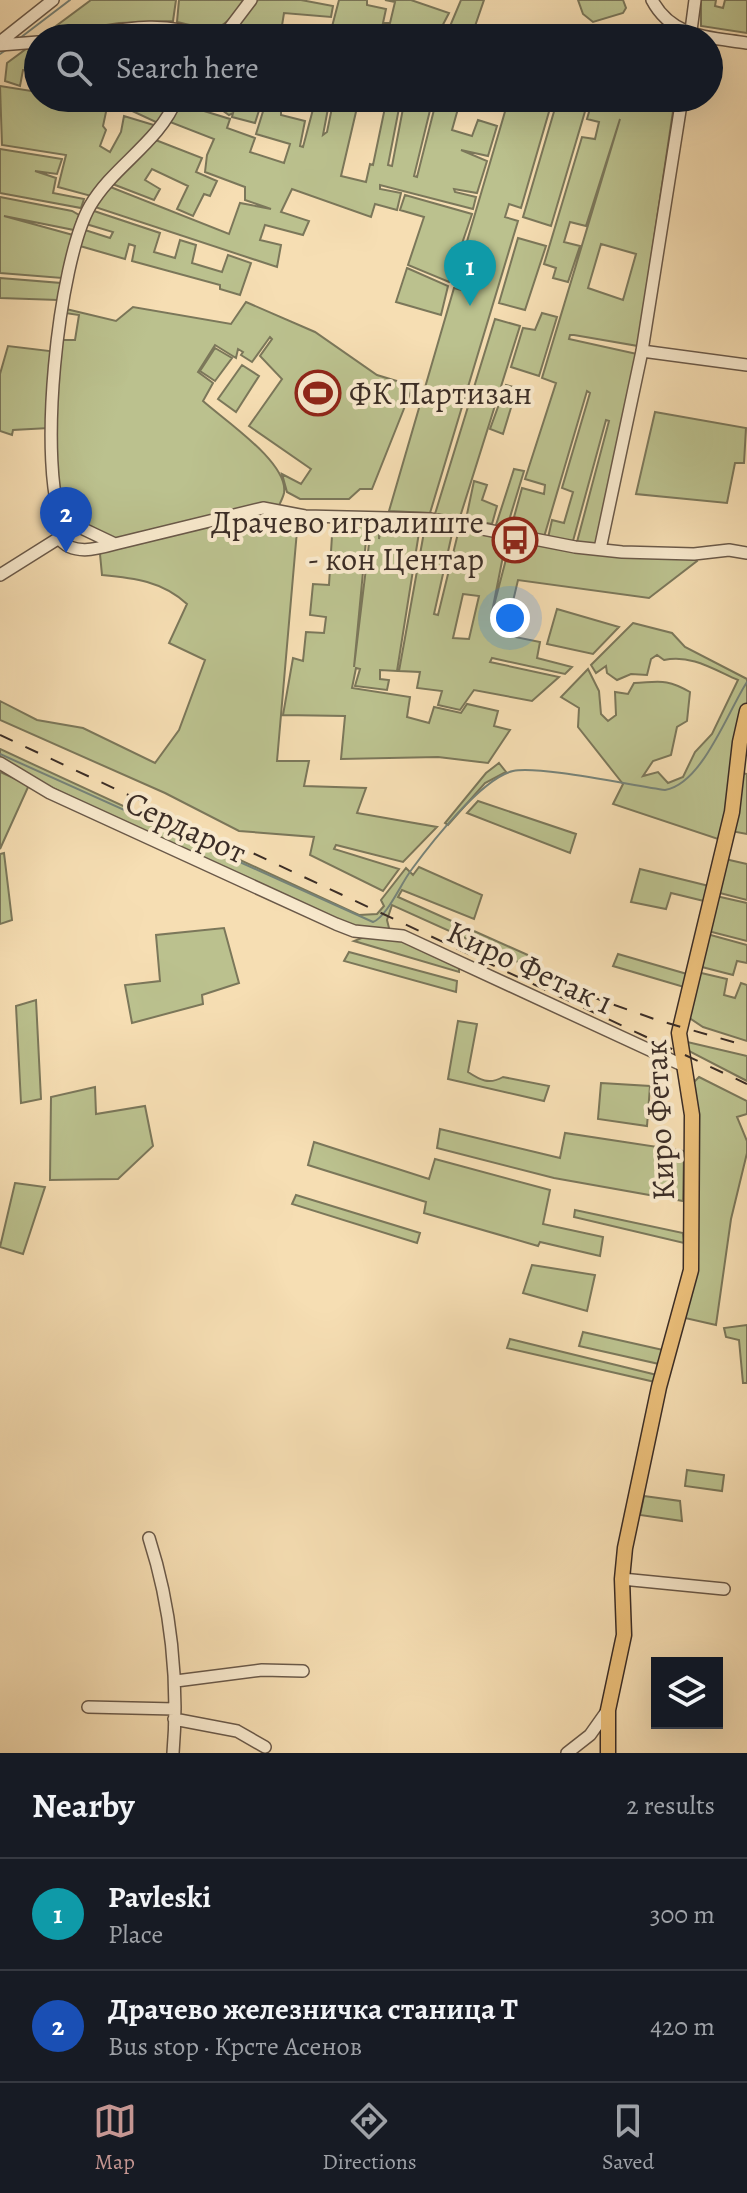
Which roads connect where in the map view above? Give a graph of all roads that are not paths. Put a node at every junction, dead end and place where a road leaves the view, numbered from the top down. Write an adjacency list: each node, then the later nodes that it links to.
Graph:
1 (53, 0): 9 (street)
2 (251, 0): 5 (street)
3 (652, 0): 6 (street)
4 (695, 0): 7 (street)
5 (233, 24)
6 (671, 24)
7 (692, 24)
8 (723, 40): 11 (street)
9 (0, 43): 10 (street)
10 (24, 43)
11 (747, 43)
12 (171, 112): 16 (street)
13 (680, 112): 14 (street)
14 (642, 351): 15 (street); 18 (street)
15 (747, 365)
16 (62, 533): 17 (street); 17 (street); 20 (street)
17 (115, 544): 18 (street)
18 (600, 549): 19 (street)
19 (747, 553)
20 (0, 575)
21 (747, 711): 24 (main road, Киро Фетак)
22 (0, 763): 23 (street, Сердарот)
23 (354, 931): 24 (street, Киро Фетак 1)
24 (678, 1060): 26 (main road, Киро Фетак)
25 (149, 1538): 29 (street)
26 (622, 1579): 27 (street); 31 (main road, Киро Фетак)
27 (724, 1589)
28 (303, 1671): 29 (street)
29 (176, 1681): 32 (street)
30 (88, 1707): 32 (street)
31 (608, 1710): 35 (street); 36 (main road, Киро Фетак)
32 (175, 1714): 33 (street); 34 (street)
33 (265, 1747)
34 (173, 1753)
35 (567, 1753)
36 (608, 1753)

